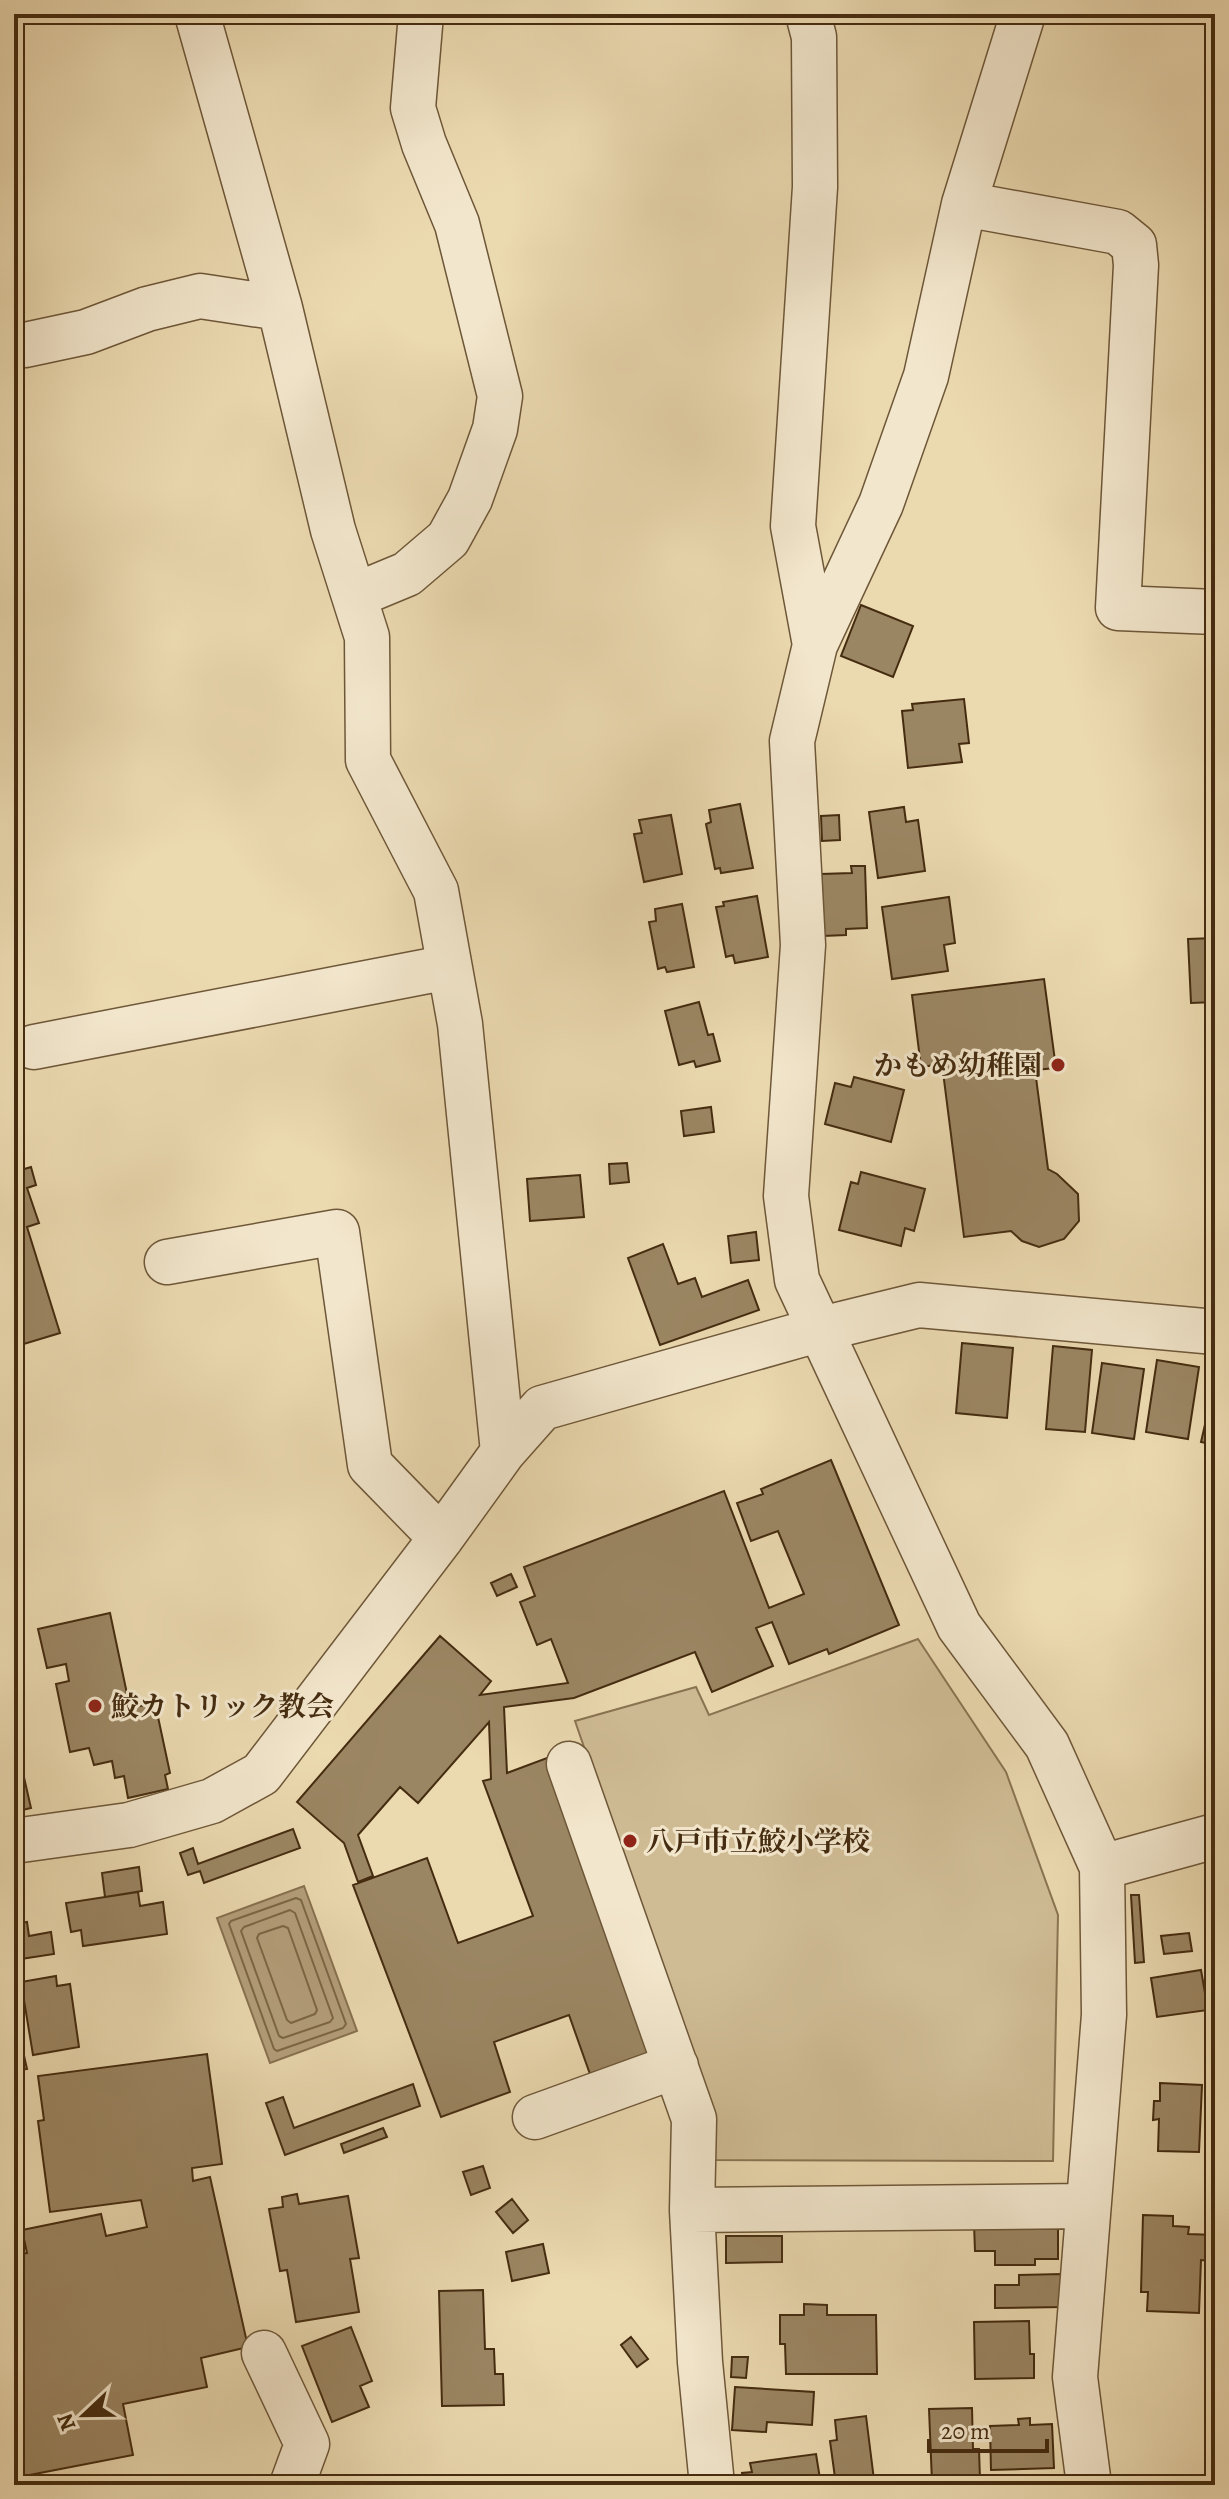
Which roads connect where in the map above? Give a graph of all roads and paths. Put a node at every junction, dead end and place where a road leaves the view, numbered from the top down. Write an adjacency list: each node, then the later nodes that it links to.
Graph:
1 (197, 14): 6 (street)
2 (421, 14): 8 (street)
3 (808, 14): 10 (street)
4 (1023, 14): 5 (street)
5 (964, 204): 9 (street); 10 (street)
6 (280, 308): 7 (street); 8 (street)
7 (18, 337)
8 (354, 596): 11 (street)
9 (1215, 612)
10 (815, 645): 14 (street)
11 (449, 967): 12 (street); 16 (street)
12 (34, 1047)
13 (167, 1262): 17 (street)
14 (821, 1329): 15 (street); 16 (street); 21 (street)
15 (1215, 1332)
16 (503, 1452): 17 (street)
17 (441, 1538): 20 (street)
18 (569, 1764): 22 (street)
19 (1215, 1836): 21 (street)
20 (14, 1841)
21 (1102, 1867): 24 (street)
22 (676, 2066): 23 (street); 25 (street)
23 (535, 2117)
24 (1087, 2206): 25 (street); 29 (street)
25 (692, 2210): 28 (street)
26 (264, 2353): 27 (street)
27 (292, 2485)
28 (712, 2485)
29 (1089, 2485)

